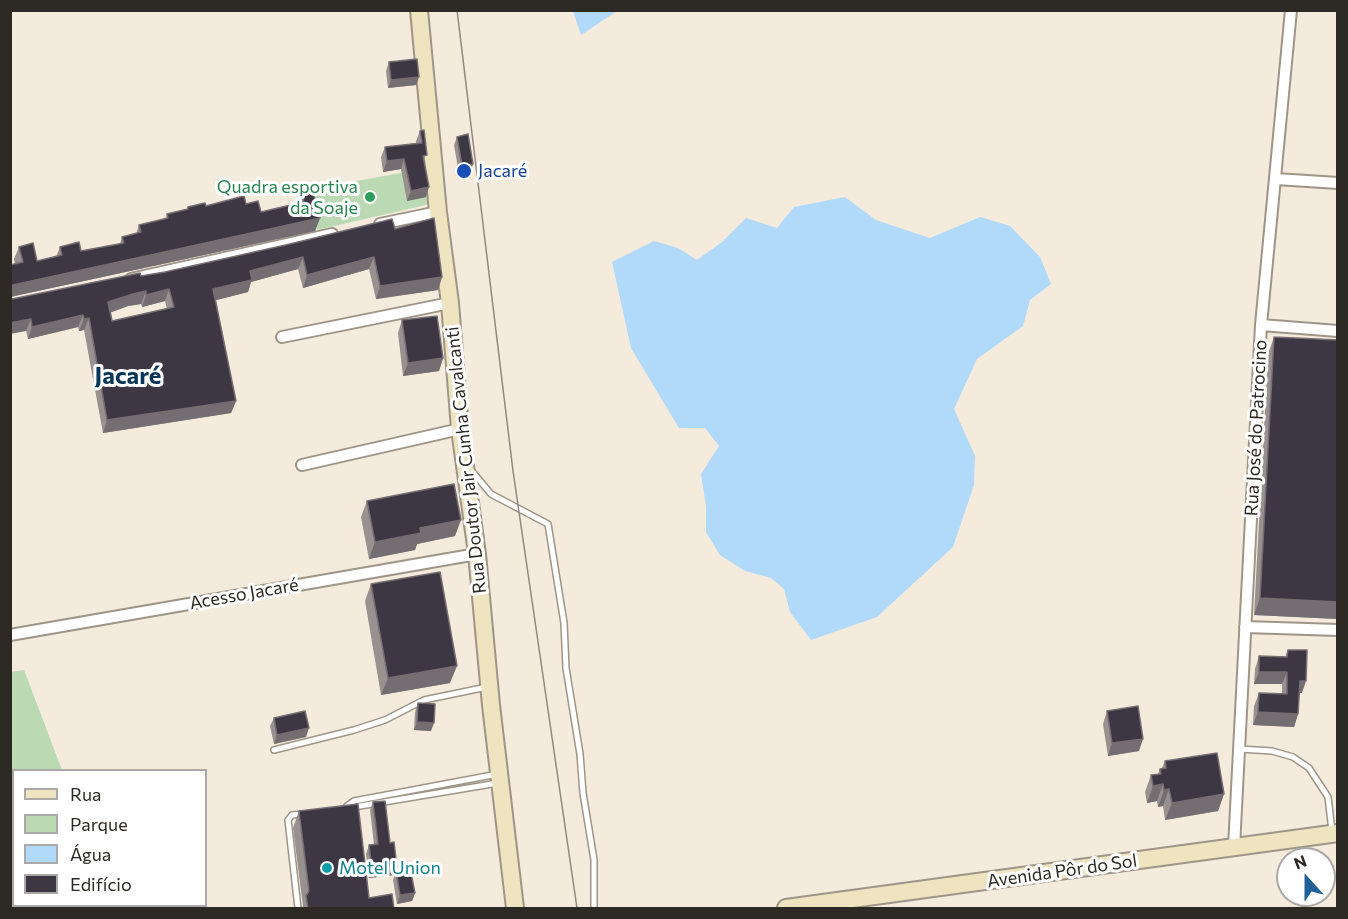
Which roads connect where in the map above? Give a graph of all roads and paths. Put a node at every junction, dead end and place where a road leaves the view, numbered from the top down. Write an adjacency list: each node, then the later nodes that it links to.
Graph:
1 (419, 10): 5 (street, Rua Doutor Jair Cunha Cavalcanti)
2 (1291, 10): 3 (street, Rua José do Patrocino)
3 (1276, 179): 4 (street); 10 (street, Rua José do Patrocino)
4 (1338, 183)
5 (438, 212): 6 (street); 9 (street, Rua Doutor Jair Cunha Cavalcanti)
6 (370, 226)
7 (338, 233): 8 (street)
8 (124, 280)
9 (450, 303): 12 (street); 13 (street, Rua Doutor Jair Cunha Cavalcanti)
10 (1261, 325): 11 (street); 17 (street, Rua José do Patrocino)
11 (1338, 331)
12 (282, 337)
13 (460, 429): 14 (street, Rua Doutor Jair Cunha Cavalcanti); 15 (street)
14 (465, 463): 16 (street, Rua Doutor Jair Cunha Cavalcanti); 32 (lane)
15 (302, 465)
16 (477, 554): 19 (street, Acesso Jacaré); 20 (street, Rua Doutor Jair Cunha Cavalcanti)
17 (1245, 627): 18 (street); 21 (street, Rua José do Patrocino)
18 (1338, 630)
19 (10, 635)
20 (489, 686): 22 (lane); 23 (street, Rua Doutor Jair Cunha Cavalcanti)
21 (1240, 749): 28 (lane); 29 (street, Rua José do Patrocino)
22 (274, 750)
23 (500, 778): 24 (lane); 31 (street, Rua Doutor Jair Cunha Cavalcanti)
24 (355, 804): 25 (lane); 27 (lane)
25 (336, 808)
26 (314, 812): 30 (lane)
27 (357, 819)
28 (1335, 833): 29 (street, Avenida Pôr do Sol)
29 (1234, 847): 33 (street, Avenida Pôr do Sol)
30 (298, 909)
31 (515, 909)
32 (594, 909)
33 (786, 909)

